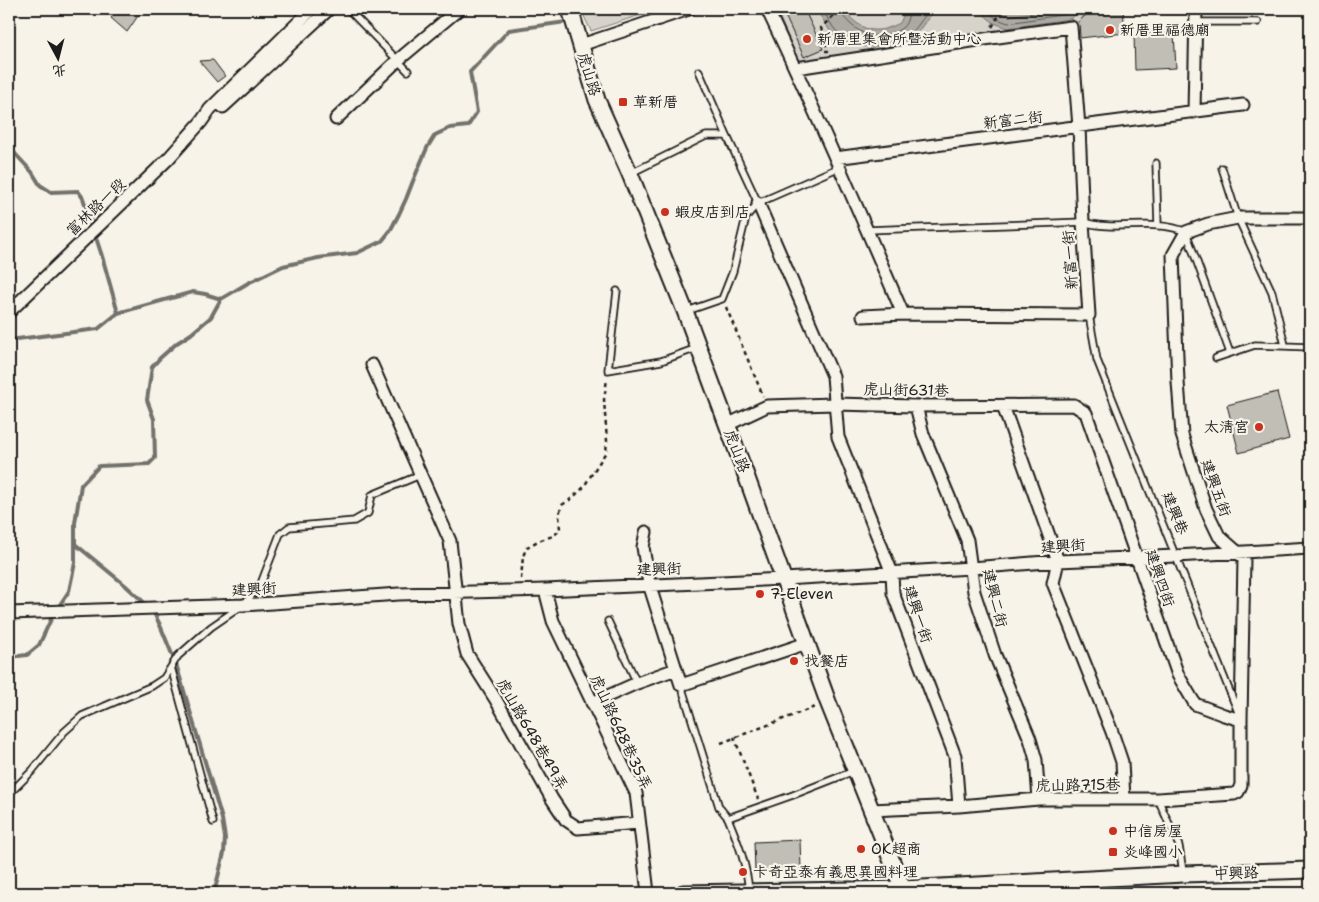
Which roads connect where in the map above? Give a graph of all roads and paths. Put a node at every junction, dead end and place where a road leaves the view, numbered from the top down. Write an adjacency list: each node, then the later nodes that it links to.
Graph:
1 (312, 9): 23 (street, 富林路一段)
2 (329, 9): 23 (street, 富林路一段)
3 (348, 9): 16 (lane)
4 (459, 9): 16 (street)
5 (570, 9): 14 (street, 虎山路)
6 (689, 9): 14 (street)
7 (767, 9): 17 (street)
8 (840, 9): 15 (path)
9 (1003, 9): 13 (path)
10 (1196, 9): 11 (street)
11 (1195, 22): 12 (lane); 21 (street)
12 (1258, 22)
13 (991, 28)
14 (581, 45): 29 (street, 虎山路)
15 (819, 54)
16 (397, 61): 18 (lane); 22 (street)
17 (796, 68): 24 (street, 新富一街); 26 (street)
18 (408, 71)
19 (698, 71): 25 (lane)
20 (1243, 106): 21 (street, 新富二街)
21 (1194, 112): 24 (street, 新富二街)
22 (336, 119)
23 (201, 122): 40 (street, 富林路一段)
24 (1079, 127): 26 (street, 新富二街); 33 (street, 新富一街)
25 (727, 136): 29 (lane); 30 (lane)
26 (837, 162): 30 (lane); 35 (street)
27 (1156, 163): 34 (lane)
28 (1222, 168): 31 (lane)
29 (630, 174): 39 (street, 虎山路)
30 (758, 203): 38 (lane); 51 (street, 建興一街)
31 (1238, 218): 32 (street); 36 (street); 44 (lane)
32 (1310, 218)
33 (1083, 222): 34 (lane); 35 (lane); 42 (street, 新富一街)
34 (1158, 226): 36 (lane)
35 (867, 230): 41 (street)
36 (1186, 232): 47 (lane); 60 (street, 建興五街)
37 (616, 292): 50 (lane)
38 (722, 299): 39 (lane); 52 (path)
39 (685, 311): 45 (street, 虎山路)
40 (9, 312)
41 (902, 314): 42 (street); 43 (street)
42 (1089, 315): 61 (lane, 建興巷)
43 (863, 316)
44 (1285, 346): 46 (lane); 47 (lane)
45 (698, 347): 50 (lane); 56 (street, 虎山路)
46 (1310, 347)
47 (1230, 353): 48 (lane)
48 (1216, 358)
49 (372, 366): 57 (street, 虎山路648巷49弄)
50 (608, 370): 69 (path)
51 (835, 404): 52 (street, 虎山街631巷); 53 (street, 虎山街631巷); 65 (street, 建興一街)
52 (767, 406): 56 (street, 虎山街631巷)
53 (916, 406): 54 (street, 虎山街631巷); 64 (street, 建興二街)
54 (1003, 406): 55 (street, 虎山街631巷); 63 (street)
55 (1086, 413): 62 (street, 建興四街)
56 (727, 425): 66 (street, 虎山路)
57 (420, 475): 70 (street, 虎山路648巷49弄); 71 (lane)
58 (646, 532): 67 (street)
59 (1310, 548): 60 (street, 建興街)
60 (1239, 553): 61 (street, 建興街); 81 (street)
61 (1176, 556): 62 (street, 建興街); 81 (lane, 建興巷)
62 (1137, 557): 63 (street, 建興街); 81 (street, 建興四街)
63 (1058, 561): 64 (street, 建興街); 88 (street)
64 (971, 568): 65 (street, 建興街); 87 (street, 建興二街)
65 (892, 573): 66 (street, 建興街); 90 (street, 建興一街)
66 (784, 579): 67 (street, 建興街); 74 (street, 虎山路)
67 (649, 584): 68 (street, 建興街); 76 (street)
68 (545, 590): 69 (street, 建興街); 80 (street, 虎山路648巷35弄)
69 (519, 591): 70 (street, 建興街)
70 (455, 592): 71 (street, 建興街); 94 (street, 虎山路648巷49弄)
71 (244, 605): 72 (street, 建興街); 75 (lane)
72 (9, 613)
73 (608, 621): 77 (lane)
74 (807, 643): 78 (street); 79 (street, 虎山路)
75 (171, 667): 85 (lane); 93 (lane)
76 (676, 669): 77 (street); 78 (street)
77 (637, 683): 80 (street)
78 (682, 686): 92 (lane)
79 (828, 702): 82 (path); 84 (street, 虎山路)
80 (592, 703): 94 (street, 虎山路648巷35弄)
81 (1240, 720): 89 (street, 虎山路715巷)
82 (734, 737): 83 (path); 86 (path)
83 (721, 743)
84 (855, 770): 91 (street, 虎山路); 92 (lane)
85 (9, 794)
86 (758, 799)
87 (1039, 799): 88 (street, 虎山路715巷); 90 (street, 虎山路715巷)
88 (1124, 799): 89 (street, 虎山路715巷)
89 (1158, 799): 96 (lane)
90 (959, 806): 91 (street, 虎山路715巷)
91 (871, 810): 97 (street, 虎山路)
92 (728, 818): 98 (lane)
93 (213, 822)
94 (639, 822): 99 (street, 虎山路648巷35弄)
95 (1310, 870): 96 (street, 中興路)
96 (1184, 874): 97 (street, 中興路)
97 (903, 891): 98 (street, 中興路)
98 (749, 892): 100 (street, 中興路)
99 (648, 893)
100 (682, 893)

